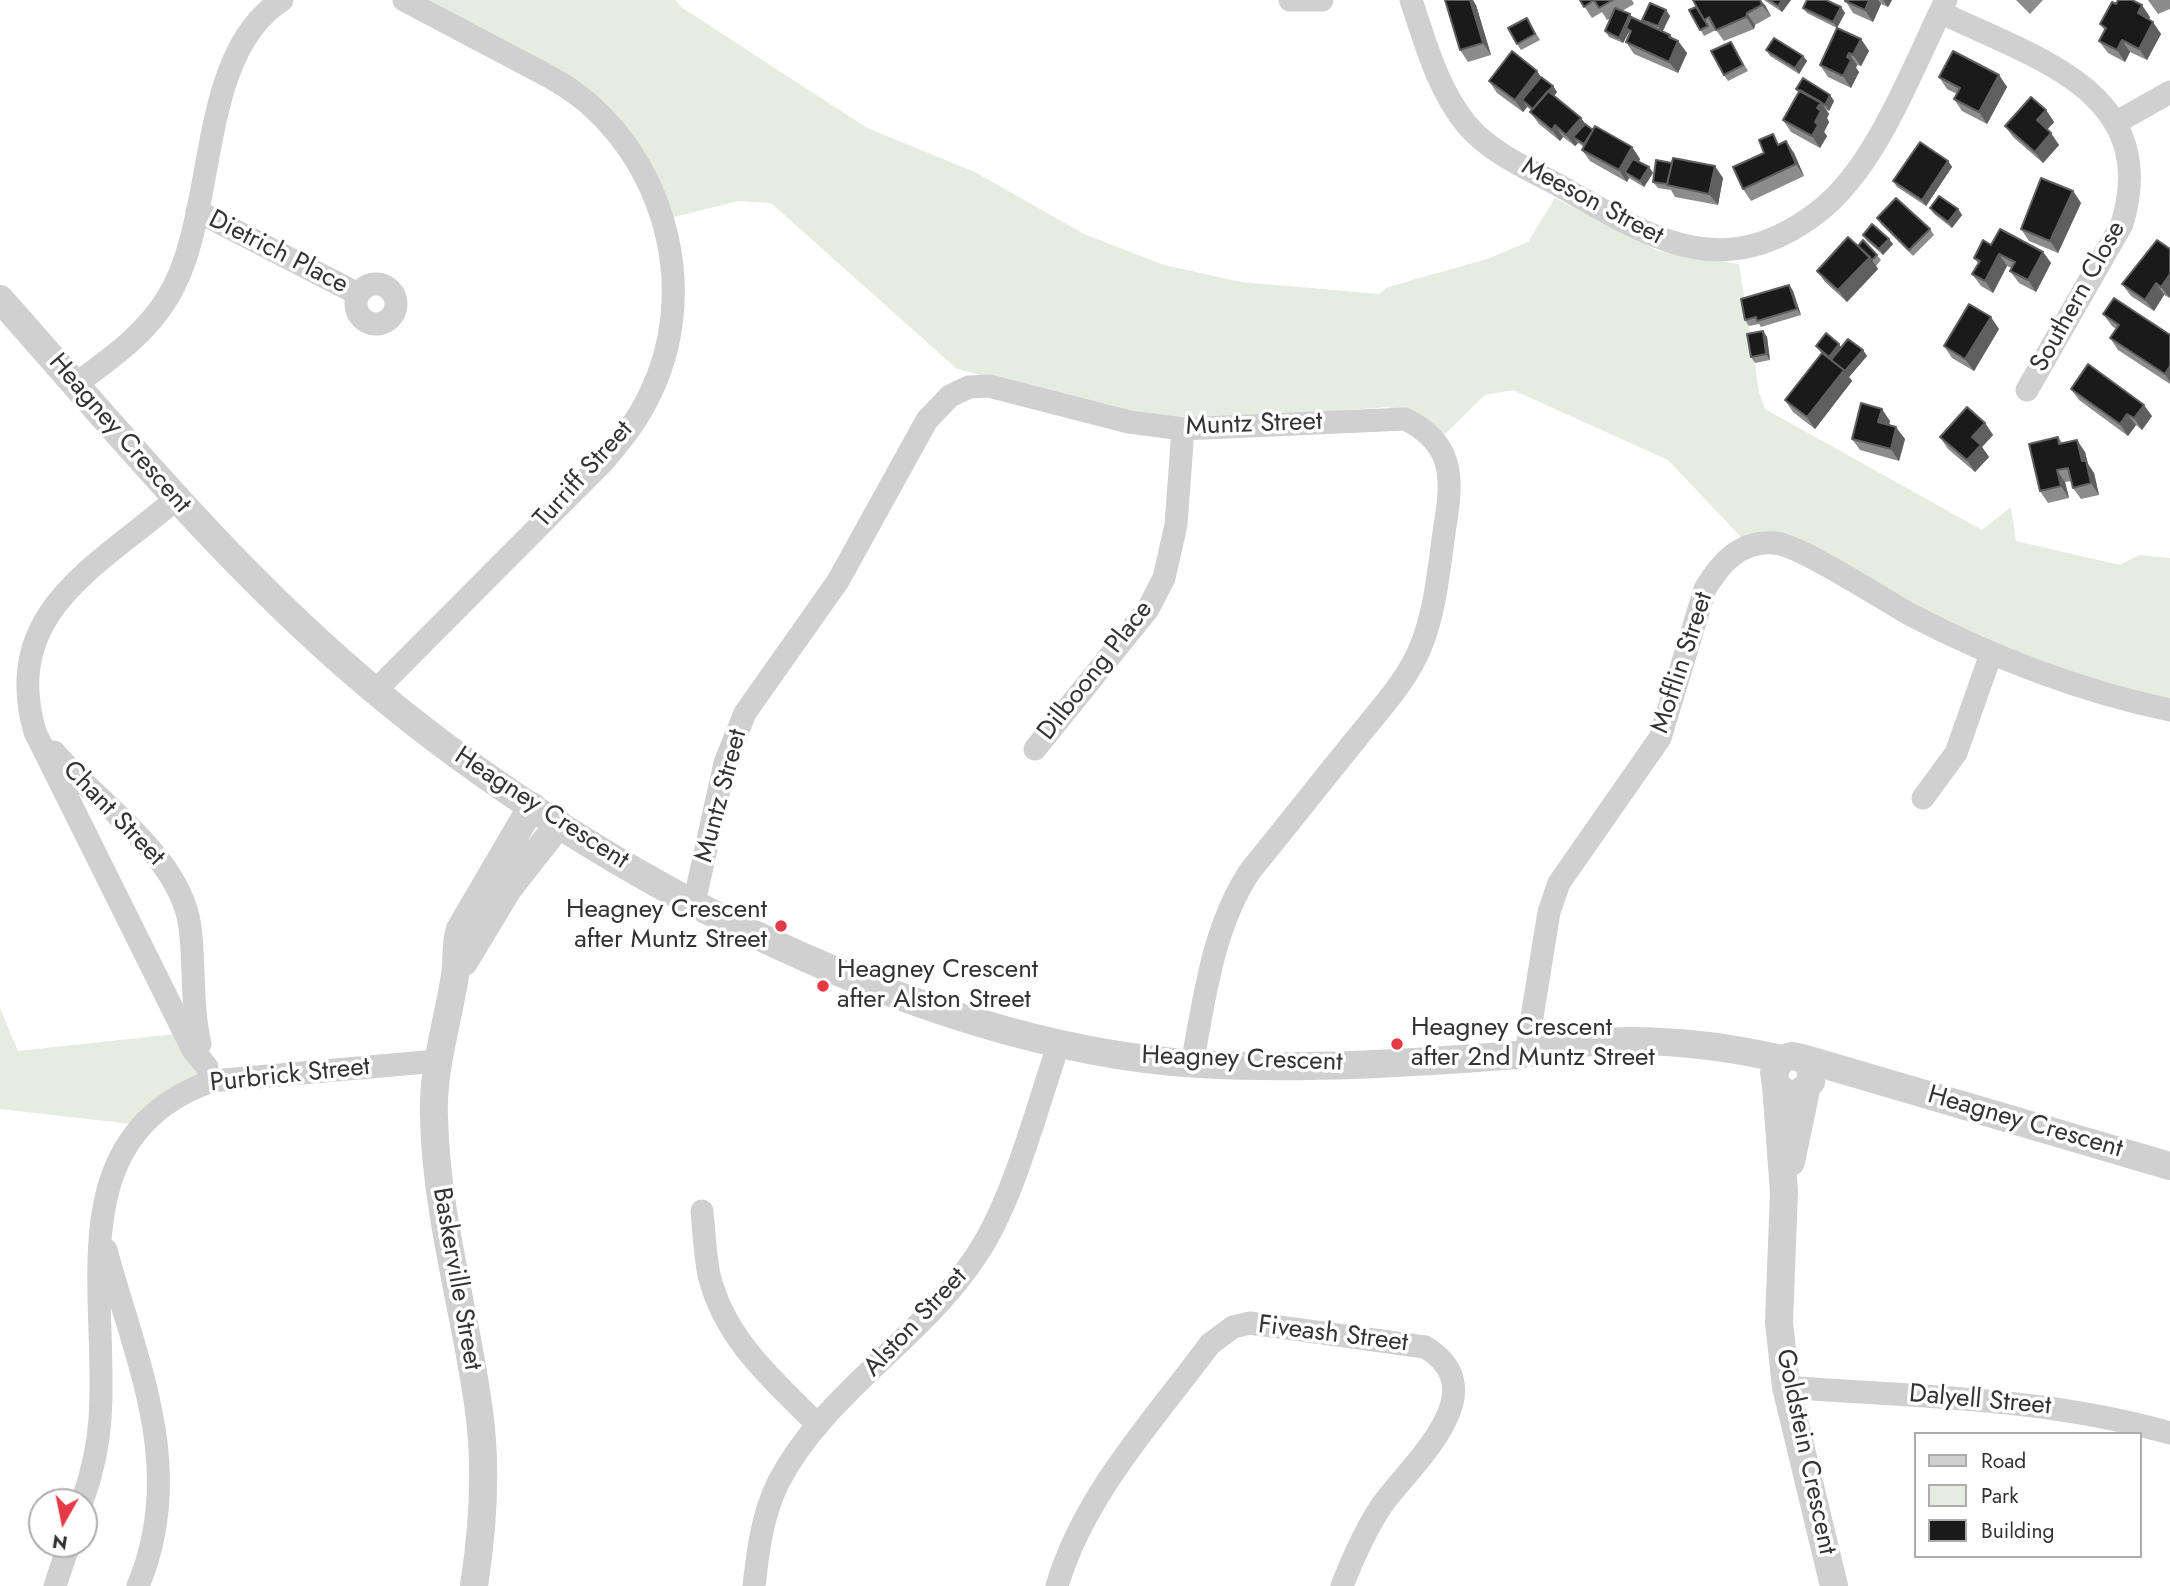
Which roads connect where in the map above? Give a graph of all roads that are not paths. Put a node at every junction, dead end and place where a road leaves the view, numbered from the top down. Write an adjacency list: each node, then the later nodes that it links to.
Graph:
1 (282, 0): 9 (street)
2 (404, 0): 17 (street, Turriff Street)
3 (1290, 0): 4 (street)
4 (1321, 0)
5 (1411, 0): 6 (street, Meeson Street)
6 (1943, 6): 8 (street, Southern Close)
7 (2170, 92): 8 (street)
8 (2117, 122): 13 (street, Southern Close)
9 (197, 211): 10 (street, Dietrich Place); 12 (street)
10 (358, 294)
11 (0, 299): 12 (street, Heagney Crescent)
12 (76, 384): 15 (street, Heagney Crescent)
13 (2027, 390)
14 (1183, 429): 20 (street, Dilboong Place); 24 (street, Muntz Street); 29 (street, Muntz Street)
15 (176, 499): 17 (street, Heagney Crescent); 19 (street, Chant Street)
16 (1991, 654): 18 (street, Mofflin Street); 21 (street); 27 (street, Mofflin Street)
17 (375, 691): 22 (street, Heagney Crescent)
18 (2170, 710)
19 (35, 732): 31 (street, Chant Street); 31 (street, Chant Street)
20 (1035, 749)
21 (1923, 798)
22 (532, 806): 23 (street, Heagney Crescent); 25 (street, Baskerville Street)
23 (559, 824): 24 (street, Heagney Crescent); 25 (street, Baskerville Street)
24 (694, 903): 26 (street, Heagney Crescent)
25 (456, 973): 28 (street, Baskerville Street)
26 (1059, 1044): 29 (street, Heagney Crescent); 39 (street, Alston Street)
27 (1526, 1054): 29 (street, Heagney Crescent); 30 (street, Heagney Crescent)
28 (437, 1061): 31 (street, Purbrick Street); 45 (street, Baskerville Street)
29 (1192, 1064)
30 (1784, 1071): 32 (street, Heagney Crescent); 33 (street); 35 (street, Goldstein Crescent)
31 (209, 1074): 37 (street, Purbrick Street)
32 (1881, 1081): 33 (street, Heagney Crescent); 34 (street, Heagney Crescent)
33 (1807, 1089): 35 (street, Goldstein Crescent)
34 (2170, 1166)
35 (1784, 1192): 38 (street, Goldstein Crescent)
36 (702, 1211): 39 (street)
37 (100, 1226): 41 (street, Purbrick Street); 44 (street, Purbrick Street)
38 (1786, 1387): 40 (street, Dalyell Street); 49 (street, Goldstein Crescent)
39 (818, 1425): 46 (street, Alston Street)
40 (2170, 1433)
41 (87, 1488)
42 (64, 1558): 43 (street)
43 (55, 1586)
44 (138, 1586)
45 (474, 1586)
46 (754, 1586)
47 (1057, 1586): 48 (street, Fiveash Street)
48 (1342, 1586)
49 (1834, 1586)

